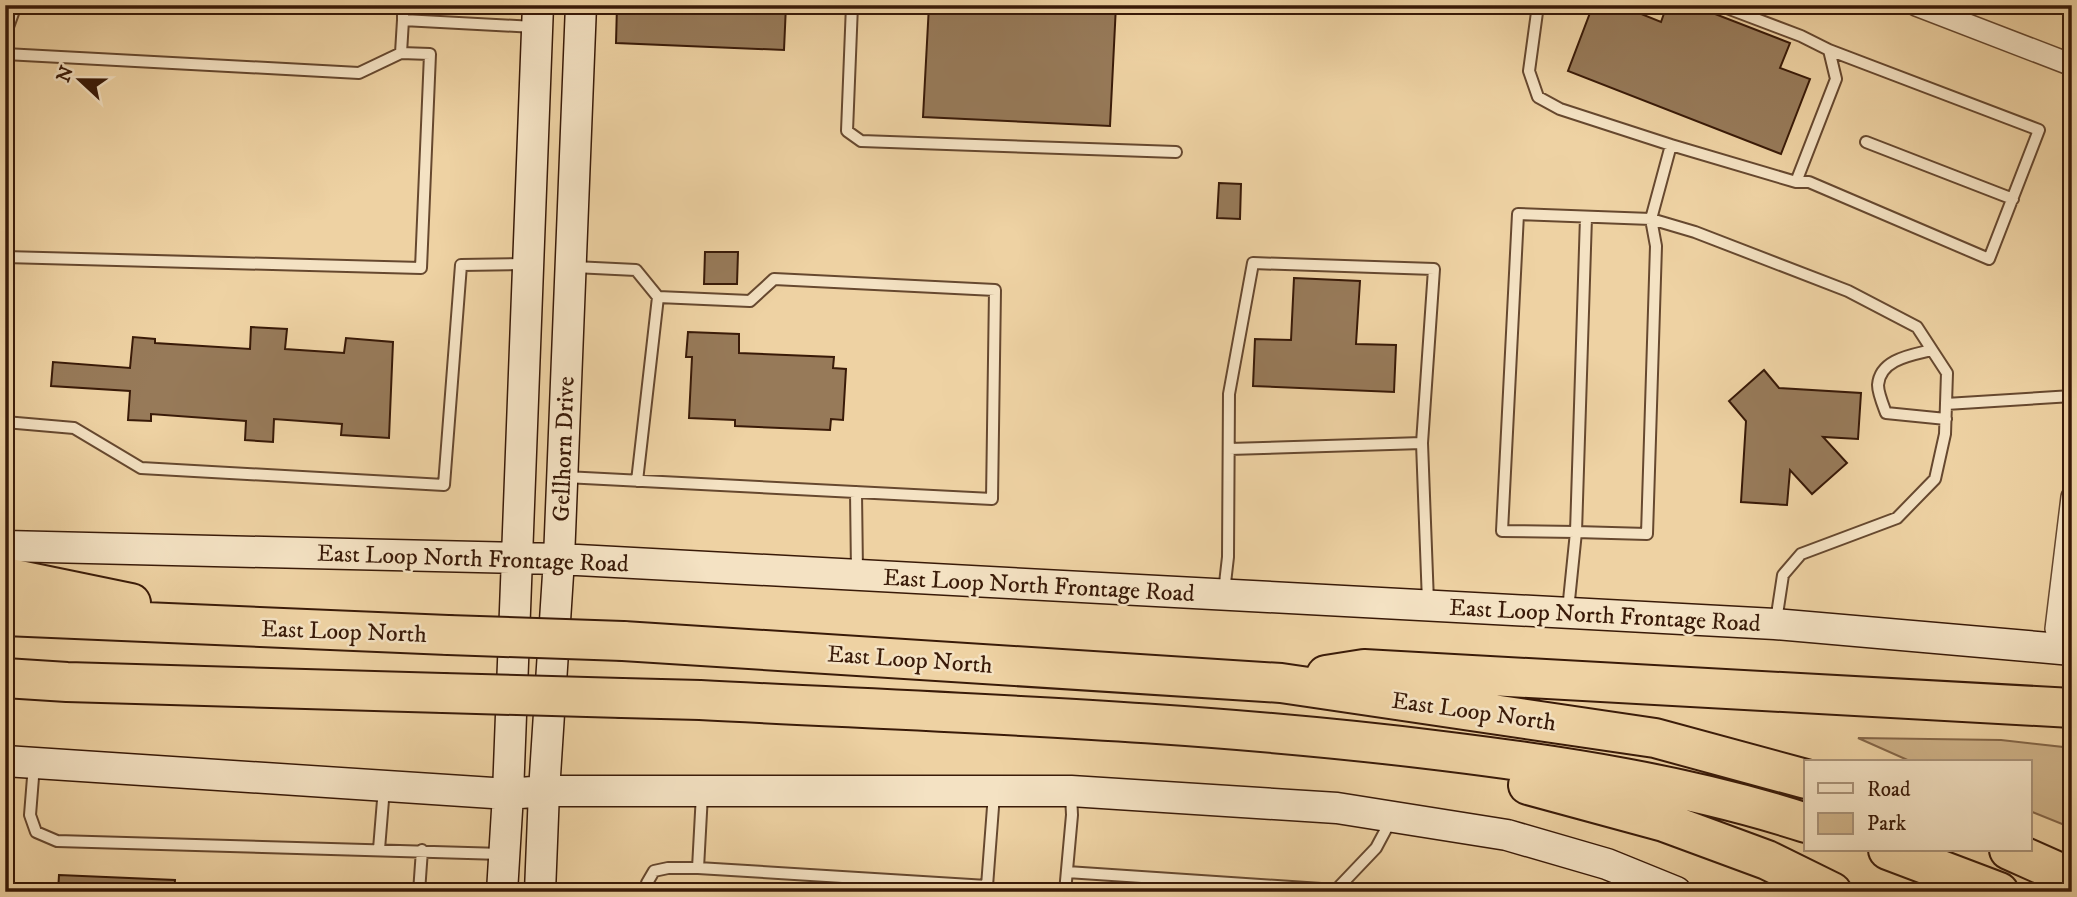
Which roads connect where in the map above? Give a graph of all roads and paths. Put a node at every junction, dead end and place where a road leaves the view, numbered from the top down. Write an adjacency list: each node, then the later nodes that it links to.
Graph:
1 (16, 5): 10 (lane)
2 (403, 5): 9 (lane)
3 (852, 5): 17 (lane)
4 (1538, 5): 16 (lane)
5 (1719, 5): 11 (lane)
6 (1916, 5): 14 (street)
7 (537, 16): 8 (main road); 9 (lane); 23 (main road, Gellhorn Drive)
8 (581, 18): 24 (main road, Gellhorn Drive)
9 (402, 20): 12 (lane)
10 (5, 35)
11 (1829, 50): 18 (lane); 19 (lane)
12 (401, 53): 13 (lane); 22 (lane)
13 (5, 54)
14 (2072, 65)
15 (1866, 142): 19 (lane)
16 (1671, 145): 18 (lane); 21 (lane)
17 (1176, 152)
18 (1796, 182): 19 (lane)
19 (2012, 200)
20 (1586, 217): 21 (lane); 38 (lane); 38 (lane)
21 (1651, 219): 26 (lane); 38 (lane)
22 (5, 257)
23 (527, 264): 24 (main road); 30 (lane); 40 (main road, Gellhorn Drive)
24 (570, 267): 25 (lane); 33 (main road, Gellhorn Drive)
25 (658, 297): 34 (lane); 35 (lane)
26 (1932, 349): 28 (lane); 29 (lane)
27 (2072, 396): 28 (lane)
28 (1946, 404): 29 (lane)
29 (1946, 419): 48 (lane)
30 (5, 422)
31 (1422, 443): 32 (lane); 32 (lane); 45 (lane)
32 (1228, 449): 44 (lane)
33 (562, 477): 34 (lane); 41 (main road, Gellhorn Drive)
34 (637, 481): 35 (lane)
35 (856, 492): 42 (lane)
36 (2072, 497): 37 (street)
37 (2071, 504): 50 (street)
38 (1576, 532): 46 (lane)
39 (5, 546): 40 (main road, East Loop North Frontage Road)
40 (516, 558): 41 (main road, East Loop North Frontage Road); 64 (main road, Gellhorn Drive)
41 (559, 559): 42 (main road, East Loop North Frontage Road); 60 (main road, Gellhorn Drive)
42 (857, 575): 44 (main road, East Loop North Frontage Road)
43 (5, 577): 49 (highway)
44 (1223, 594): 45 (main road, East Loop North Frontage Road)
45 (1429, 606): 46 (main road, East Loop North Frontage Road)
46 (1568, 613): 48 (main road, East Loop North Frontage Road)
47 (5, 616): 49 (highway, East Loop North)
48 (1775, 624): 50 (main road, East Loop North Frontage Road)
49 (246, 627): 53 (highway, East Loop North, bridge)
50 (2067, 636)
51 (5, 678): 52 (highway, East Loop North)
52 (67, 682): 54 (highway); 56 (highway, East Loop North, bridge)
53 (1281, 683): 55 (highway); 58 (highway, East Loop North)
54 (5, 688)
55 (2072, 708)
56 (1371, 742): 66 (highway, East Loop North); 83 (highway)
57 (20, 761): 59 (main road); 67 (lane)
58 (1804, 778)
59 (384, 785): 64 (main road); 67 (lane)
60 (544, 791): 61 (main road); 64 (main road); 79 (main road, Gellhorn Drive)
61 (702, 791): 62 (main road); 72 (lane)
62 (995, 791): 63 (main road); 75 (lane)
63 (1071, 792): 65 (main road); 73 (lane)
64 (508, 794): 71 (main road, Gellhorn Drive)
65 (1394, 816): 76 (lane); 82 (main road)
66 (1804, 822)
67 (379, 849): 68 (lane)
68 (422, 850): 71 (lane); 77 (lane)
69 (1893, 852): 84 (highway)
70 (2014, 852): 74 (highway)
71 (504, 854): 78 (main road, Gellhorn Drive)
72 (698, 868): 75 (lane); 80 (lane)
73 (1067, 872): 76 (lane); 81 (lane)
74 (2072, 878)
75 (977, 889)
76 (1335, 891)
77 (419, 892)
78 (502, 892)
79 (540, 892)
80 (645, 892)
81 (1065, 892)
82 (1676, 892)
83 (1832, 892)
84 (1999, 892)

